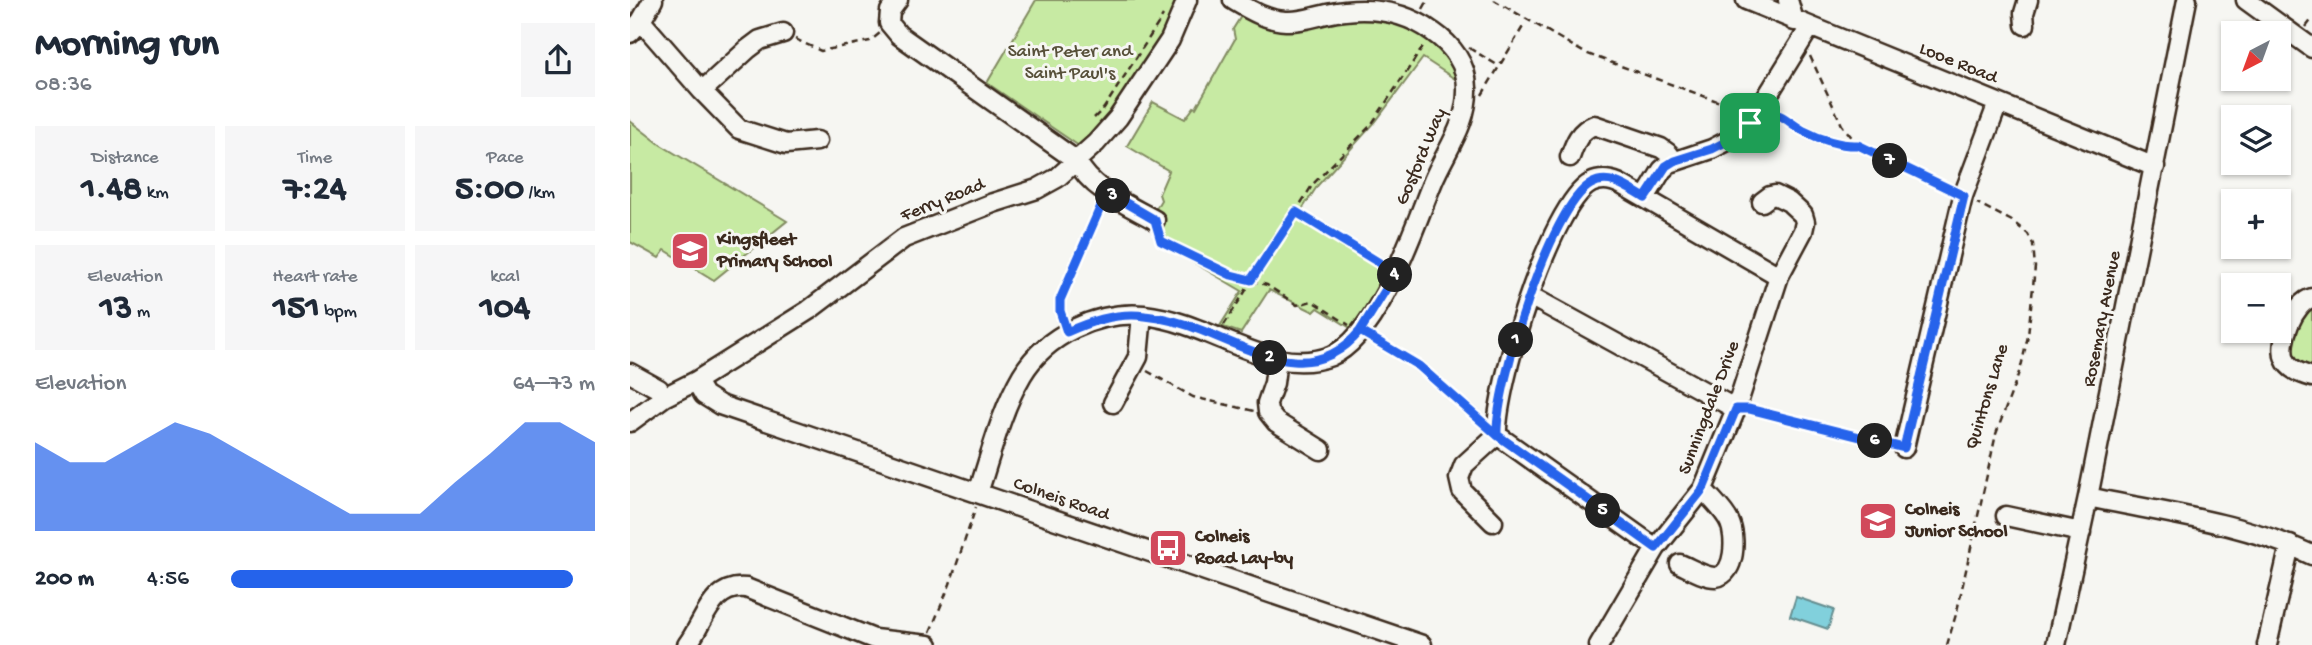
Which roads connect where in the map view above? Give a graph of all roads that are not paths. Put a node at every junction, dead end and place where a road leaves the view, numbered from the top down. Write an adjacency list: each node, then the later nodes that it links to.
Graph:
1 (653, 0): 12 (street)
2 (898, 0): 20 (street)
3 (1187, 0): 20 (street, Ferry Road)
4 (1233, 0): 10 (street, Gosford Way)
5 (1746, 0): 13 (street, Looe Road)
6 (1788, 0): 13 (street)
7 (2028, 0): 11 (street)
8 (2187, 0): 22 (street, Rosemary Avenue)
9 (2246, 0): 15 (street)
10 (1356, 5): 30 (street, Gosford Way)
11 (2025, 26)
12 (636, 27): 16 (street)
13 (1802, 30): 17 (street, Looe Road); 21 (street)
14 (783, 33): 16 (street)
15 (2312, 48)
16 (702, 91): 18 (street)
17 (1998, 103): 22 (street, Looe Road); 39 (street)
18 (817, 141)
19 (1570, 158): 21 (street)
20 (1077, 161): 25 (street); 33 (street, Ferry Road)
21 (1674, 161): 23 (street)
22 (2155, 167): 43 (street, Rosemary Avenue)
23 (1645, 198): 26 (street); 27 (street)
24 (1762, 202): 26 (street, Sunningdale Drive)
25 (1155, 220)
26 (1779, 276): 36 (street, Sunningdale Drive)
27 (1530, 296): 36 (street); 38 (street)
28 (2312, 298): 32 (street)
29 (1142, 315): 30 (street, Gosford Way); 35 (street); 42 (street, Gosford Way)
30 (1277, 359): 40 (street)
31 (630, 373): 34 (street)
32 (2312, 377)
33 (696, 381): 34 (street, Ferry Road); 42 (street, Colneis Road)
34 (664, 397): 37 (street, Ferry Road)
35 (1113, 403)
36 (1736, 409): 41 (street, Sunningdale Drive)
37 (630, 422)
38 (1497, 435): 45 (street); 48 (street)
39 (1904, 448)
40 (1321, 450)
41 (1703, 489): 48 (street, Sunningdale Drive); 50 (street)
42 (978, 494): 53 (street, Colneis Road)
43 (2088, 497): 46 (street, Rosemary Avenue); 47 (street)
44 (2006, 516): 46 (street)
45 (1493, 522)
46 (2081, 532): 55 (street, Rosemary Avenue)
47 (2290, 545): 49 (street); 56 (street)
48 (1656, 548): 54 (street, Sunningdale Drive)
49 (2312, 555)
50 (1680, 564)
51 (687, 645): 52 (street)
52 (926, 645)
53 (1422, 645)
54 (1599, 645)
55 (2056, 645)
56 (2267, 645)

